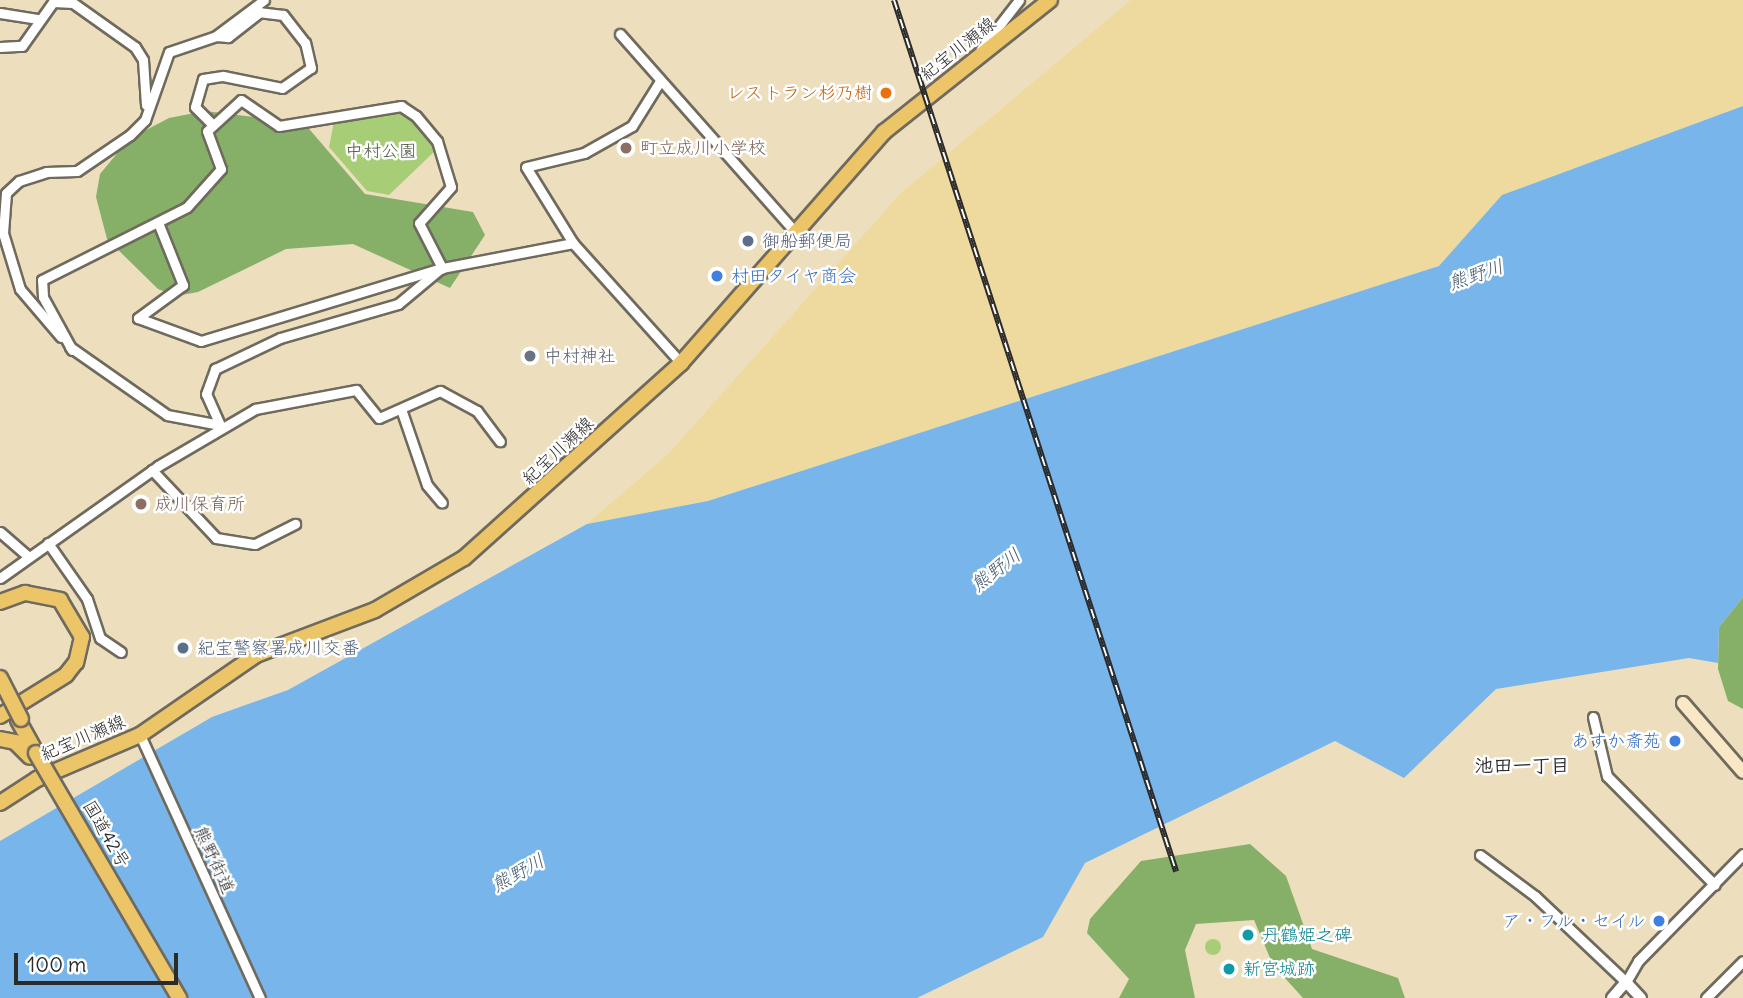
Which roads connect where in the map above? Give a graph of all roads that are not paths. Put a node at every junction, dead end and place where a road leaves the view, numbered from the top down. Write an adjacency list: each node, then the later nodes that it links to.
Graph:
1 (264, 0): 7 (street)
2 (1018, 0): 9 (street)
3 (1050, 0): 9 (main road, 紀宝川瀬線)
4 (0, 13): 5 (street)
5 (39, 19): 8 (street); 11 (street)
6 (620, 34): 10 (street)
7 (216, 36): 11 (street); 12 (street)
8 (0, 47)
9 (966, 68): 14 (main road, 紀宝川瀬線)
10 (660, 81): 14 (street); 15 (street)
11 (145, 120): 17 (street)
12 (212, 124): 13 (street); 16 (street)
13 (159, 225): 16 (street); 17 (street)
14 (794, 232): 18 (main road, 紀宝川瀬線)
15 (573, 243): 16 (street); 18 (street)
16 (442, 268): 20 (street)
17 (72, 350): 20 (street)
18 (681, 363): 38 (main road, 紀宝川瀬線)
19 (401, 409): 20 (street); 21 (street); 23 (street)
20 (220, 425): 22 (street)
21 (500, 442)
22 (152, 470): 24 (street); 26 (street)
23 (442, 503)
24 (295, 524)
25 (0, 532): 27 (street)
26 (48, 543): 27 (street); 30 (street)
27 (29, 557): 28 (street)
28 (0, 578)
29 (2, 603): 34 (main road)
30 (121, 652)
31 (0, 678): 36 (main road, bridge)
32 (0, 689): 36 (main road, 国道42号, bridge)
33 (1683, 703): 40 (main road)
34 (0, 716)
35 (1593, 717): 44 (street)
36 (20, 720): 39 (main road, 国道42号)
37 (0, 739): 39 (main road)
38 (142, 740): 41 (main road, 紀宝川瀬線); 48 (street, 熊野街道)
39 (32, 750): 47 (main road, 国道42号, bridge)
40 (1743, 772)
41 (0, 803)
42 (1743, 854): 44 (street)
43 (1480, 855): 46 (street)
44 (1715, 885): 46 (street)
45 (1743, 961): 51 (street)
46 (1626, 982): 49 (street); 50 (street)
47 (179, 998)
48 (260, 998)
49 (1612, 998)
50 (1642, 998)
51 (1706, 998)

